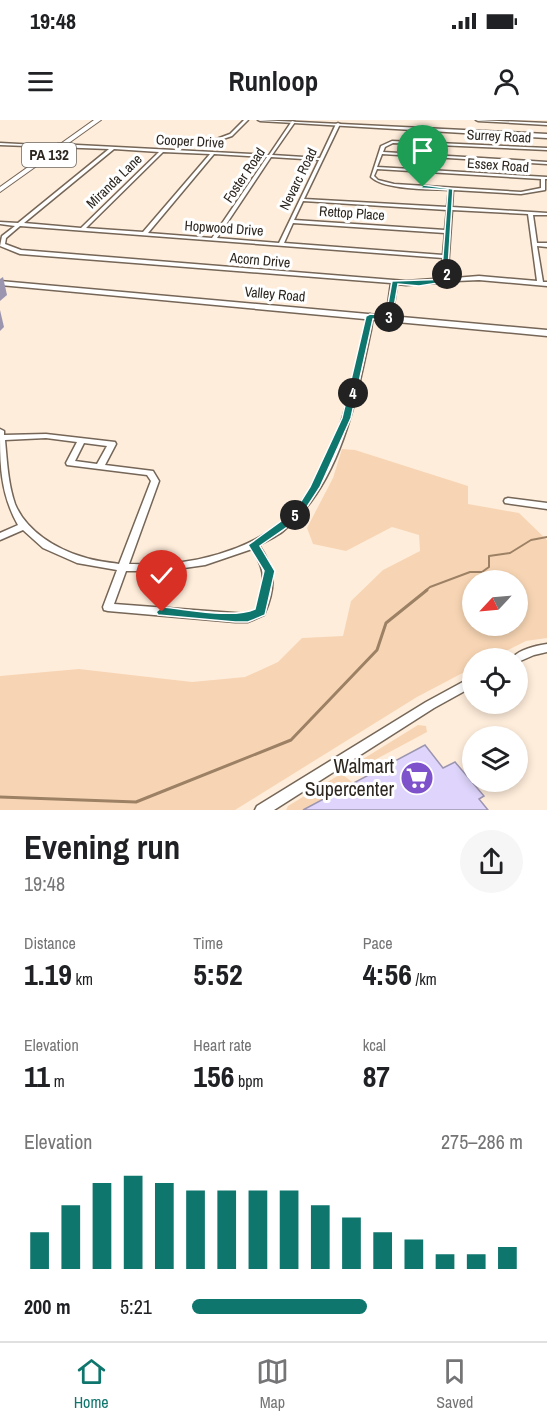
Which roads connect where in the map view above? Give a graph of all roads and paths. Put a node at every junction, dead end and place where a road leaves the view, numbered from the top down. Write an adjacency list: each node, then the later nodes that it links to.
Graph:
1 (95, 120): 13 (main road, PA 132)
2 (246, 120): 11 (street)
3 (260, 120): 6 (street)
4 (478, 120): 5 (street)
5 (490, 120): 8 (street); 9 (street)
6 (293, 122): 7 (street); 19 (street, Foster Road)
7 (338, 124): 9 (street); 20 (street, Nevarc Road)
8 (547, 124)
9 (490, 133): 10 (street)
10 (547, 136)
11 (215, 141)
12 (0, 144): 13 (street)
13 (59, 146): 14 (street, Cooper Drive); 24 (main road, PA 132); 26 (main road, PA 132)
14 (114, 147): 16 (street, Cooper Drive); 33 (street)
15 (547, 149): 18 (street, Surrey Road)
16 (163, 150): 17 (street, Cooper Drive); 34 (street, Miranda Lane)
17 (213, 153): 19 (street, Cooper Drive); 36 (street)
18 (380, 153): 21 (street); 22 (street)
19 (270, 156): 20 (street, Cooper Drive); 37 (street, Foster Road)
20 (322, 159): 27 (street, Nevarc Road)
21 (547, 163)
22 (375, 168): 23 (street, Essex Road); 25 (street)
23 (545, 178): 25 (street)
24 (0, 185)
25 (451, 189): 28 (street)
26 (0, 190)
27 (301, 200): 28 (street); 31 (street, Nevarc Road)
28 (449, 208): 29 (street); 35 (street)
29 (530, 213): 30 (street); 38 (street)
30 (547, 214)
31 (291, 221): 35 (street, Rettop Place); 39 (street, Nevarc Road)
32 (0, 223): 33 (street, Hopwood Drive)
33 (20, 225): 34 (street, Hopwood Drive); 43 (street, Acorn Drive)
34 (81, 230): 36 (street, Hopwood Drive)
35 (448, 232): 41 (street)
36 (144, 234): 37 (street, Hopwood Drive)
37 (213, 240): 39 (street, Hopwood Drive)
38 (535, 244): 40 (street); 45 (street)
39 (280, 245): 41 (street, Hopwood Drive)
40 (547, 245)
41 (446, 257): 42 (street)
42 (453, 280): 43 (street, Acorn Drive); 45 (street, Acorn Drive)
43 (394, 282): 47 (street)
44 (0, 283): 46 (street, Valley Road)
45 (544, 284)
46 (370, 316): 47 (street, Valley Road); 56 (street)
47 (389, 318): 48 (street, Valley Road)
48 (547, 333)
49 (0, 435): 50 (street); 54 (street)
50 (81, 441): 51 (street); 51 (street)
51 (100, 467): 57 (street)
52 (508, 501): 53 (street)
53 (547, 506)
54 (23, 525): 55 (street); 57 (street)
55 (0, 537)
56 (254, 545): 57 (street); 57 (street)
57 (124, 567)
58 (547, 648): 59 (street)
59 (528, 653)
60 (462, 687): 61 (street)
61 (262, 810)

